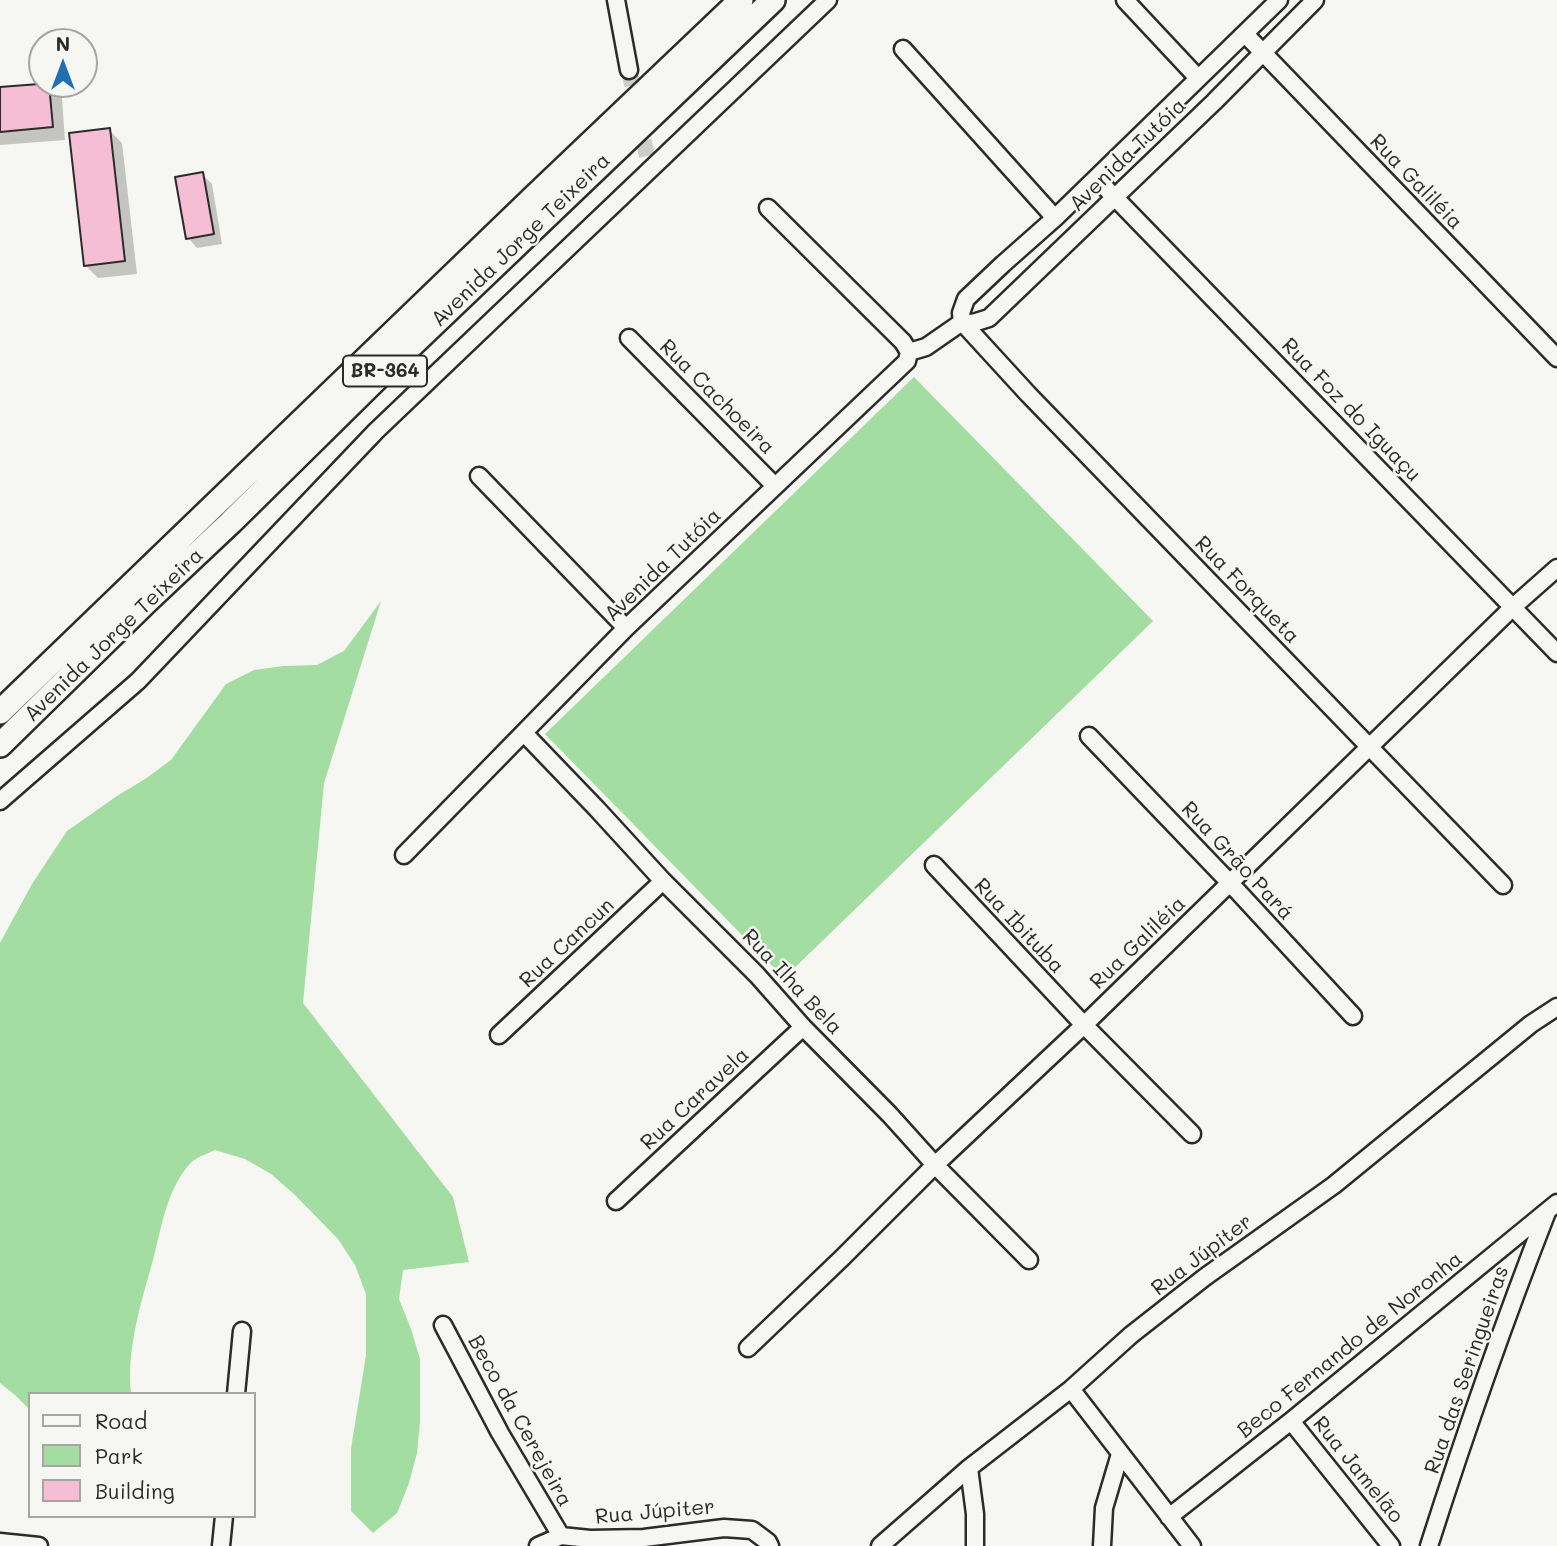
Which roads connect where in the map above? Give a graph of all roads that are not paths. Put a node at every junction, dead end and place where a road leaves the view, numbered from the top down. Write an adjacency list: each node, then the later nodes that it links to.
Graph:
1 (616, 0): 11 (street)
2 (741, 0): 27 (highway, BR-364 / BR-364)
3 (773, 0): 30 (highway, Avenida Jorge Teixeira / BR-364)
4 (828, 0): 32 (street)
5 (1125, 0): 12 (street)
6 (1279, 0): 8 (street, Avenida Tutóia)
7 (1315, 0): 10 (street, Avenida Tutóia)
8 (1245, 34): 10 (street, Rua Galiléia); 12 (street, Avenida Tutóia)
9 (903, 50): 16 (street)
10 (1262, 53): 14 (street, Avenida Tutóia); 20 (street, Rua Galiléia)
11 (629, 70)
12 (1198, 78): 13 (street, Avenida Tutóia)
13 (1096, 178): 14 (street, Rua Foz do Iguaçu); 16 (street, Avenida Tutóia)
14 (1115, 197): 17 (street, Avenida Tutóia); 24 (street, Rua Foz do Iguaçu)
15 (768, 208): 19 (street)
16 (1055, 218): 17 (street, Avenida Tutóia)
17 (962, 322): 19 (street, Avenida Tutóia); 31 (street, Rua Forqueta)
18 (629, 338): 22 (street, Rua Cachoeira)
19 (909, 352): 22 (street, Avenida Tutóia)
20 (1557, 358)
21 (479, 475): 25 (street)
22 (775, 486): 25 (street, Avenida Tutóia)
23 (1557, 568): 24 (street, Rua Galiléia)
24 (1513, 607): 26 (street, Rua Foz do Iguaçu); 31 (street, Rua Galiléia)
25 (626, 628): 28 (street, Avenida Tutóia)
26 (1557, 653)
27 (0, 712)
28 (524, 733): 33 (street, Avenida Tutóia); 35 (street, Rua Ilha Bela)
29 (1089, 736): 36 (street, Rua Grão Pará)
30 (0, 745)
31 (1369, 748): 36 (street, Rua Galiléia); 37 (street, Rua Forqueta)
32 (0, 801)
33 (404, 855)
34 (934, 865): 40 (street, Rua Ibituba)
35 (663, 881): 41 (street, Rua Ilha Bela); 42 (street, Rua Cancun)
36 (1230, 883): 39 (street, Rua Grão Pará); 40 (street, Rua Galiléia)
37 (1503, 886)
38 (1557, 1007): 51 (street, Rua Júpiter)
39 (1353, 1016)
40 (1084, 1026): 43 (street, Rua Ibituba); 44 (street, Rua Galiléia)
41 (803, 1027): 44 (street, Rua Ilha Bela); 45 (street, Rua Caravela)
42 (499, 1035)
43 (1192, 1134)
44 (935, 1165): 47 (street, Rua Ilha Bela); 50 (street, Rua Galiléia)
45 (616, 1200)
46 (1552, 1206): 53 (street, Beco Fernando de Noronha); 69 (street, Rua das Seringueiras)
47 (1029, 1259)
48 (443, 1325): 58 (street, Beco da Cerejeira)
49 (242, 1331): 52 (street)
50 (748, 1348)
51 (1070, 1389): 54 (street); 55 (street, Rua Júpiter)
52 (236, 1392)
53 (1292, 1421): 56 (street, Beco Fernando de Noronha); 68 (street, Rua Jamelão)
54 (1120, 1454): 56 (street); 66 (street)
55 (969, 1468): 64 (street, Rua Júpiter); 65 (street)
56 (1169, 1517): 67 (street)
57 (224, 1518): 61 (street)
58 (561, 1536): 62 (street, Rua Júpiter); 63 (street, Rua Júpiter)
59 (0, 1542): 60 (street)
60 (39, 1546)
61 (221, 1546)
62 (538, 1546)
63 (770, 1546)
64 (880, 1546)
65 (975, 1546)
66 (1102, 1546)
67 (1192, 1546)
68 (1391, 1546)
69 (1429, 1546)

